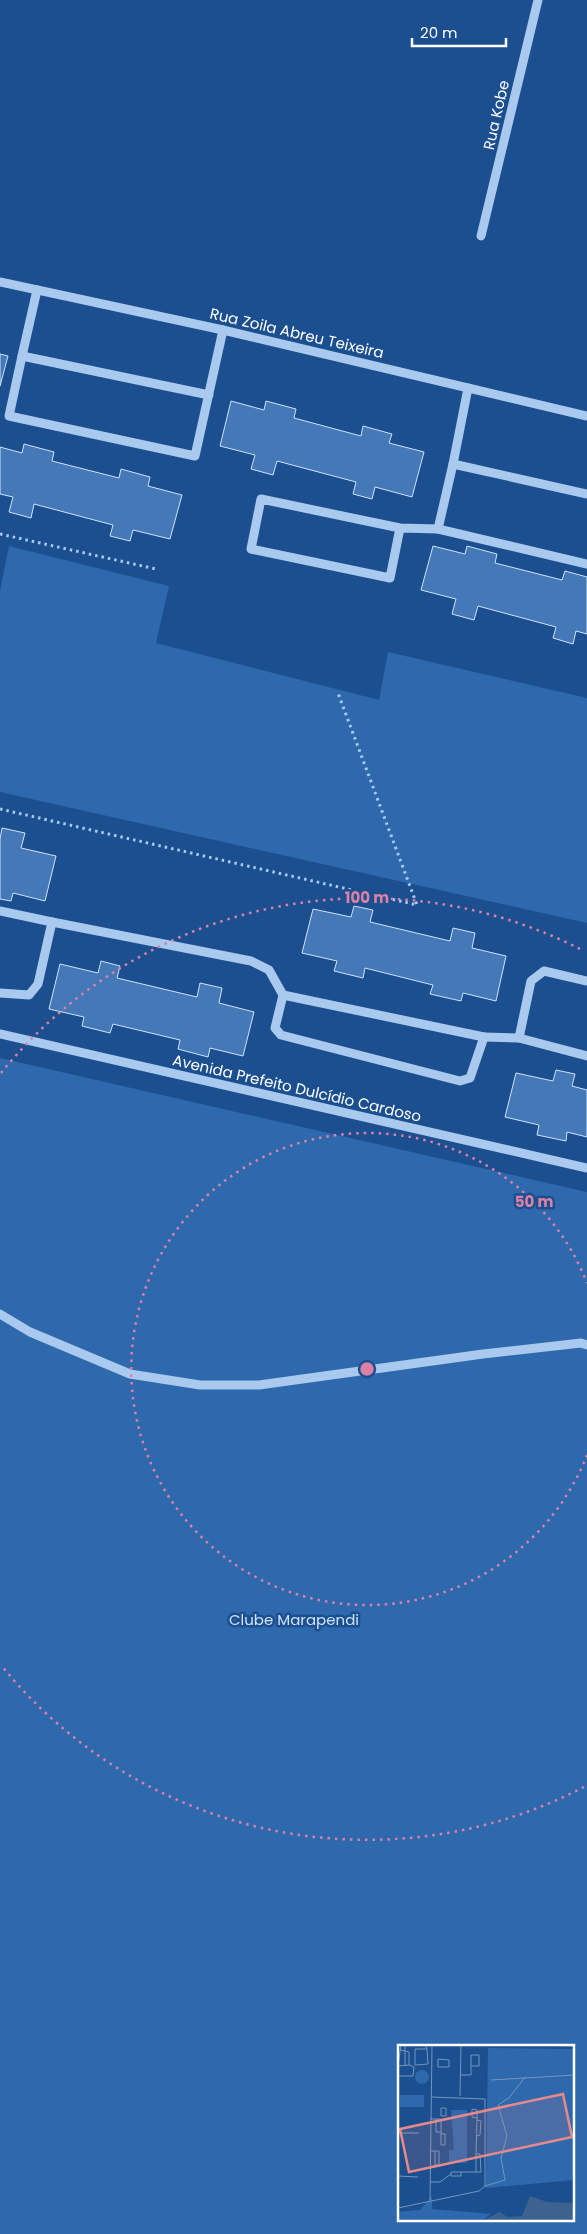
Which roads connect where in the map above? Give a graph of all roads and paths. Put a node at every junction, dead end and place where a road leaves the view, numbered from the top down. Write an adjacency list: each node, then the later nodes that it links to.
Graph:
1 (538, 0): 2 (street, Rua Kobe)
2 (482, 236)
3 (0, 282): 4 (street, Rua Zoila Abreu Teixeira)
4 (37, 290): 5 (street, Rua Zoila Abreu Teixeira); 6 (street)
5 (223, 330): 7 (street, Rua Zoila Abreu Teixeira); 8 (street)
6 (22, 356): 8 (street); 8 (street)
7 (468, 388): 9 (street, Rua Zoila Abreu Teixeira); 10 (street)
8 (209, 395)
9 (587, 416)
10 (453, 464): 11 (street); 13 (street)
11 (587, 494)
12 (400, 528): 12 (street); 13 (street)
13 (438, 529): 15 (street)
14 (0, 535): 16 (path)
15 (587, 564)
16 (156, 569)
17 (338, 694): 18 (path)
18 (0, 809)
19 (0, 911): 20 (street)
20 (52, 922): 22 (street); 23 (street)
21 (587, 981): 26 (street)
22 (0, 993)
23 (283, 995): 25 (street); 25 (street)
24 (0, 1034): 28 (street, Avenida Prefeito Dulcídio Cardoso)
25 (484, 1037): 26 (street)
26 (519, 1038): 27 (street)
27 (587, 1056)
28 (587, 1168)
29 (0, 1314): 30 (street)
30 (587, 1345)

